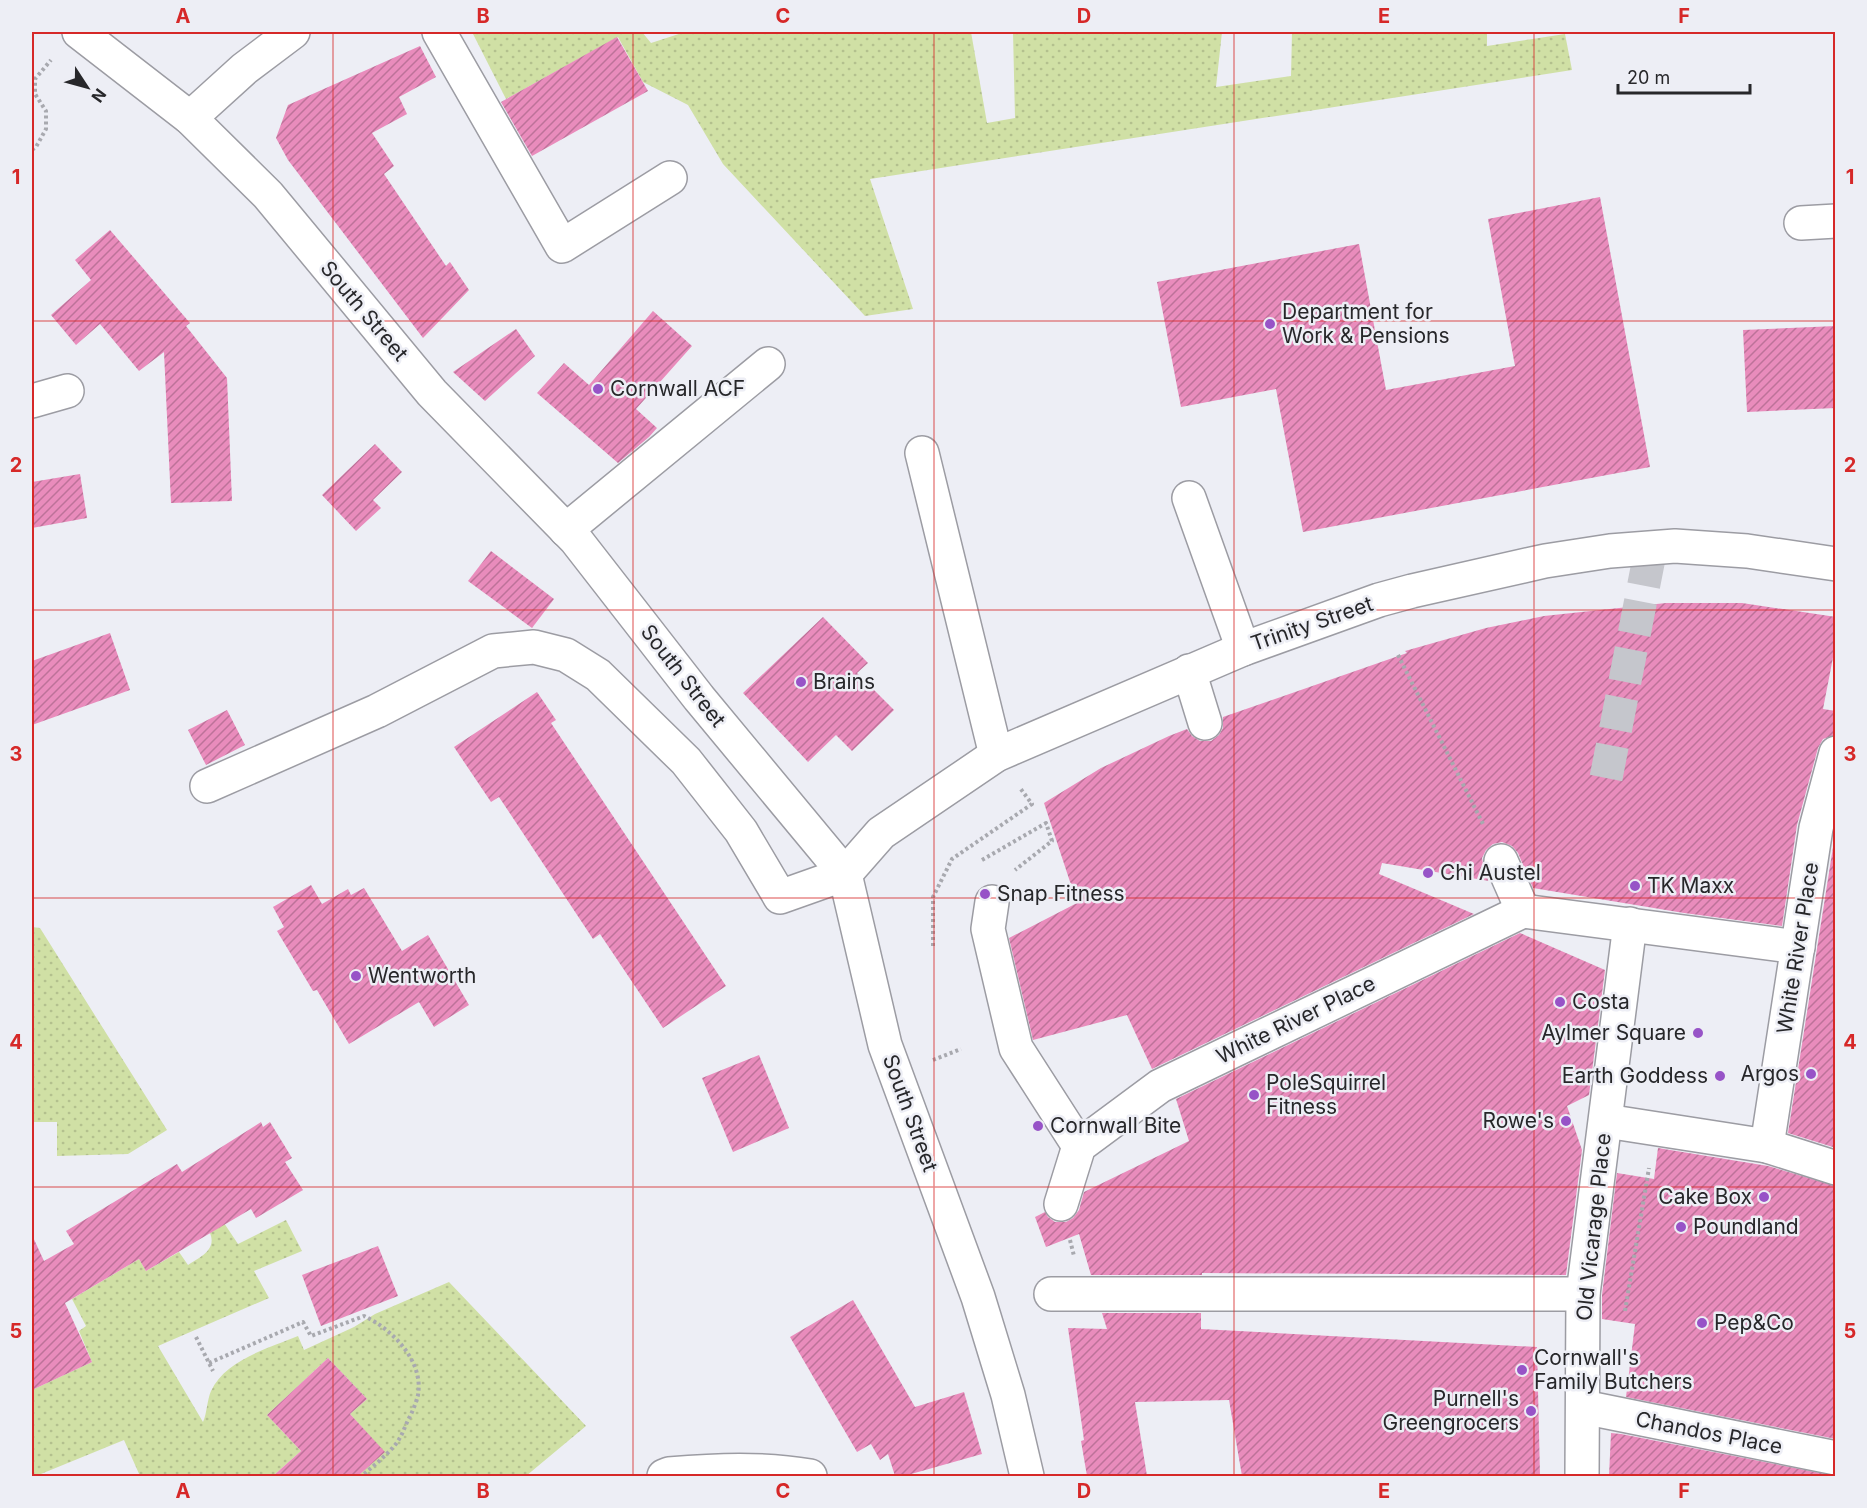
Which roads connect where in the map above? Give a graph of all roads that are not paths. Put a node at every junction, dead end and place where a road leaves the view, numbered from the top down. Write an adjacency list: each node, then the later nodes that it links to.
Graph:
1 (79, 32): 4 (street, South Street)
2 (293, 32): 4 (street)
3 (439, 32): 5 (street)
4 (190, 118): 13 (street, South Street)
5 (670, 178)
6 (1836, 221): 7 (street)
7 (1801, 224)
8 (768, 364): 13 (street)
9 (67, 391): 10 (street)
10 (32, 401)
11 (922, 453): 19 (street)
12 (1189, 498): 15 (street)
13 (566, 530): 22 (street, South Street)
14 (1836, 564): 15 (street, Trinity Street)
15 (1243, 649): 16 (street, Trinity Street)
16 (1189, 671): 17 (street); 19 (street, Trinity Street)
17 (1205, 723)
18 (1836, 753): 26 (street, White River Place)
19 (996, 755): 22 (street, Trinity Street)
20 (207, 786): 22 (street)
21 (1501, 861): 24 (street)
22 (845, 874): 38 (street, South Street)
23 (992, 902): 28 (street)
24 (1523, 911): 25 (street); 28 (street, White River Place)
25 (1630, 924): 26 (street); 27 (street)
26 (1798, 947): 29 (street, White River Place)
27 (1606, 1121): 29 (street); 33 (street, Old Vicarage Place)
28 (1079, 1146): 31 (street)
29 (1767, 1146): 30 (street)
30 (1836, 1168)
31 (1059, 1195)
32 (1051, 1294): 33 (street)
33 (1583, 1294): 34 (street, Old Vicarage Place)
34 (1583, 1407): 35 (street, Chandos Place); 39 (street, Old Vicarage Place)
35 (1836, 1458)
36 (664, 1476): 37 (street)
37 (810, 1476)
38 (1027, 1476)
39 (1582, 1476)

